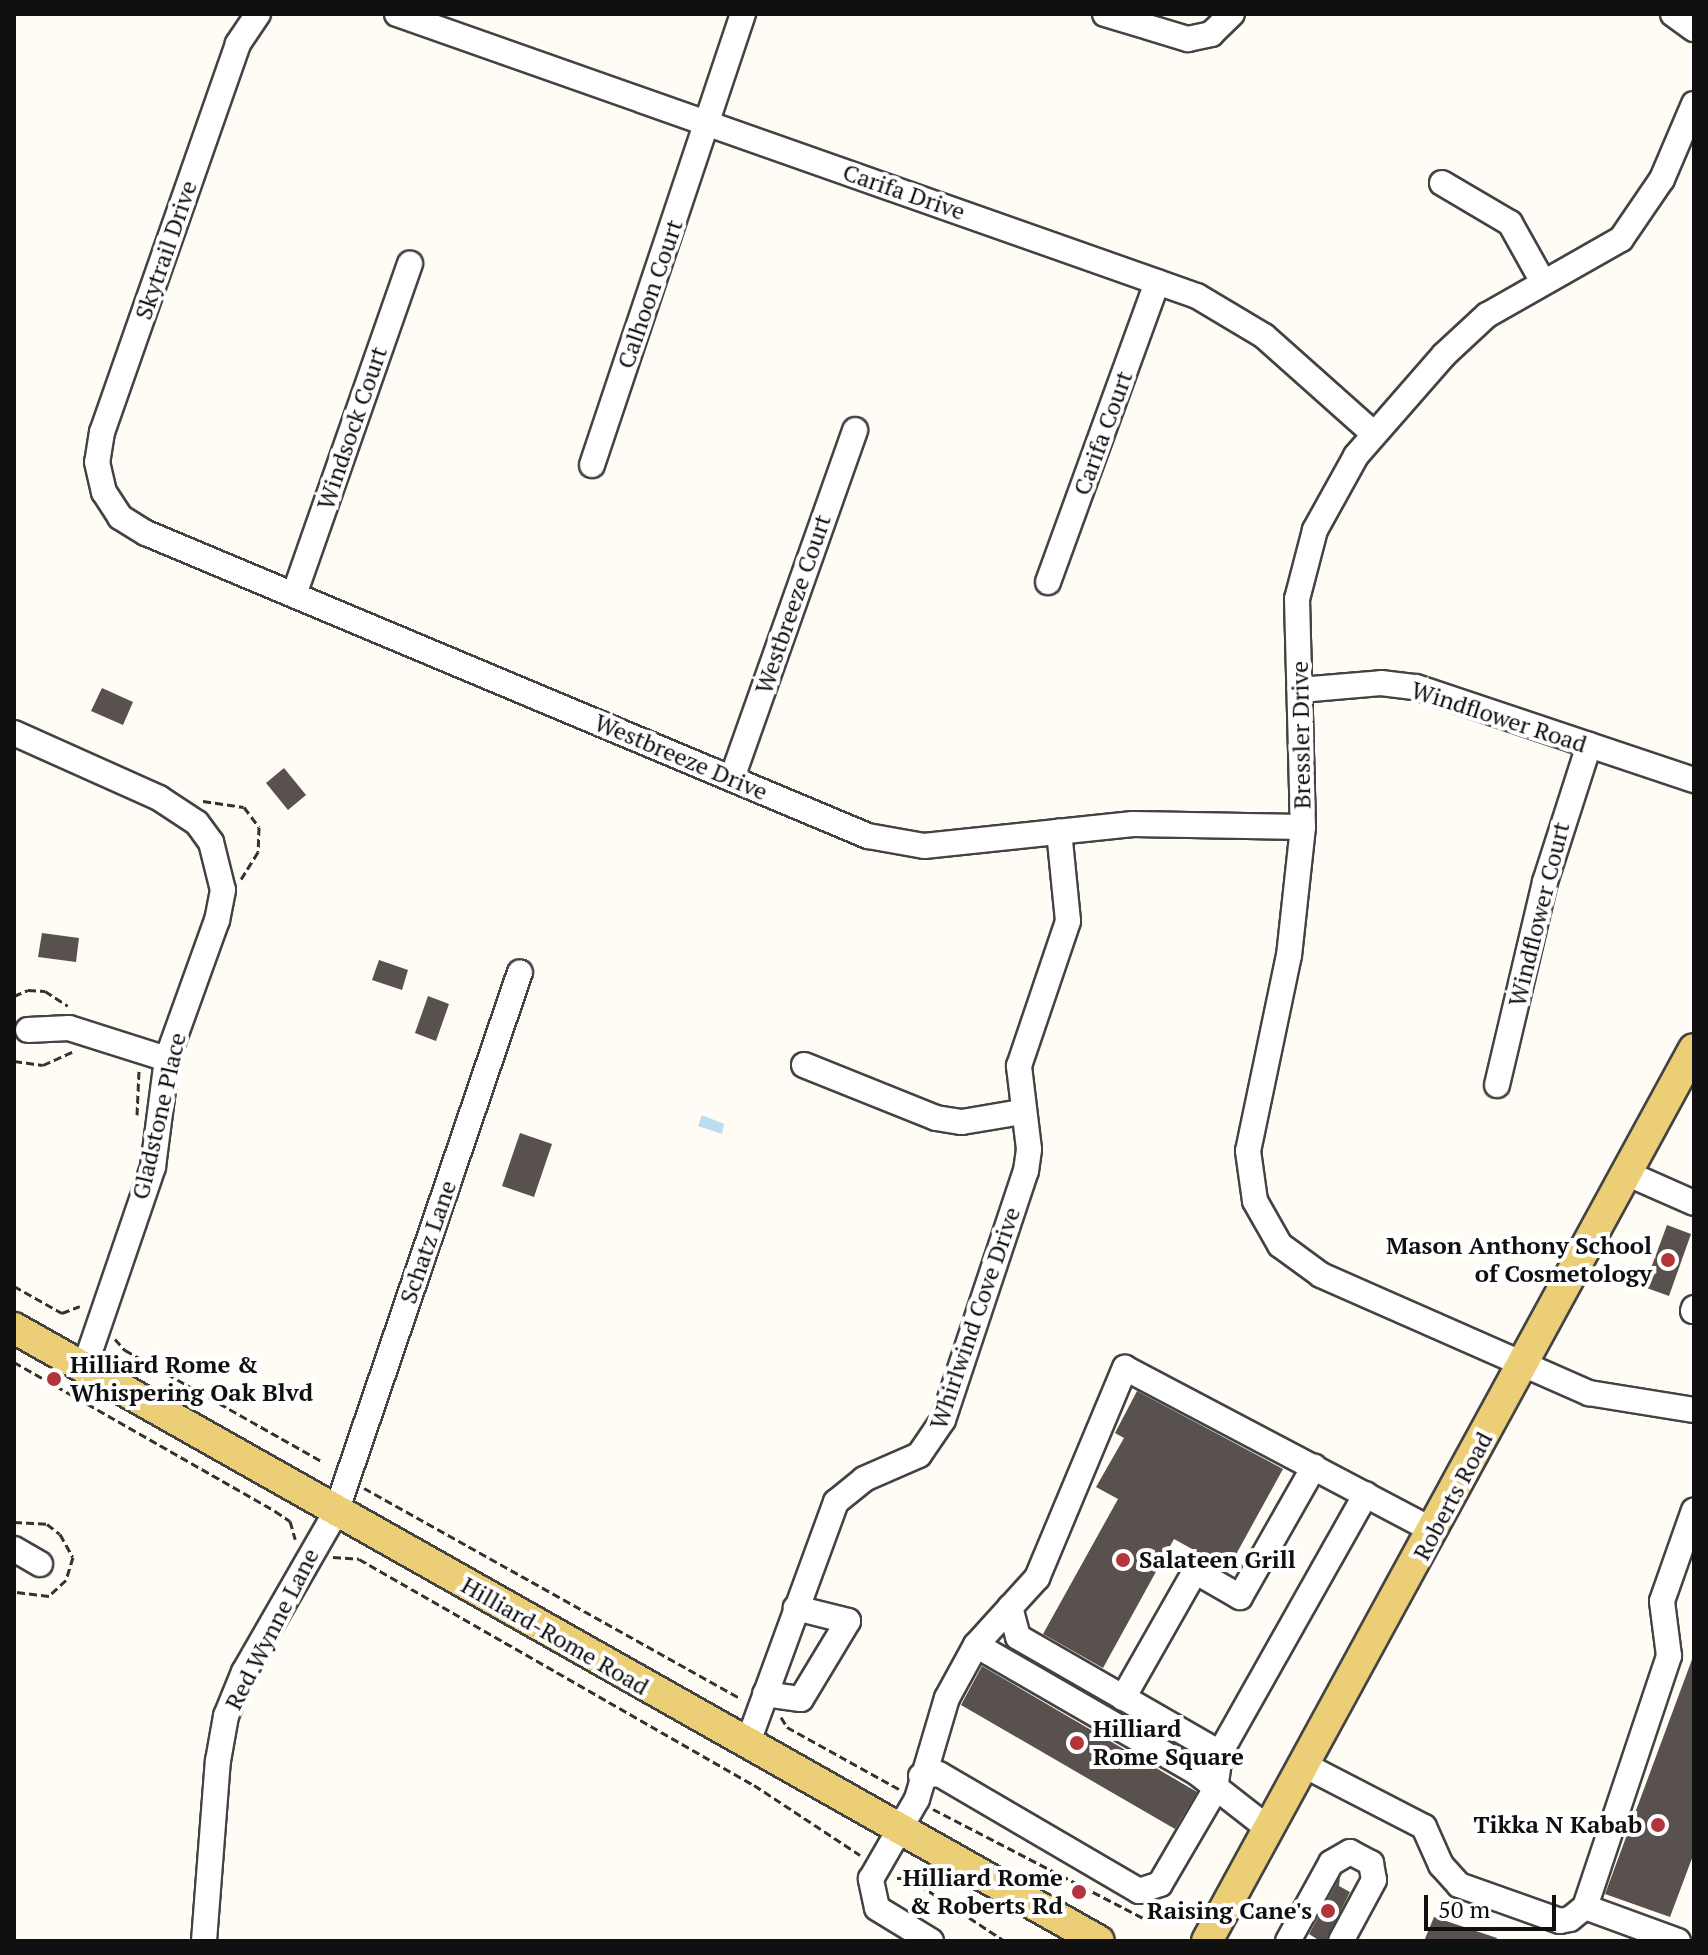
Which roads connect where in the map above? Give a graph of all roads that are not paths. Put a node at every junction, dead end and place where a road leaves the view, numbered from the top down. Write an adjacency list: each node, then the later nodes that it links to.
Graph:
1 (258, 14): 17 (street, Skytrail Drive)
2 (397, 14): 9 (street, Carifa Drive)
3 (743, 14): 9 (street, Calhoon Court)
4 (1105, 14): 5 (street)
5 (1232, 14)
6 (1673, 14): 7 (street)
7 (1694, 29)
8 (1694, 104): 13 (street, Bressler Drive)
9 (708, 123): 12 (street, Carifa Drive); 16 (street, Calhoon Court)
10 (1442, 183): 13 (street)
11 (410, 264): 19 (street, Windsock Court)
12 (1157, 282): 15 (street, Carifa Drive); 18 (street, Carifa Court)
13 (1543, 282): 15 (street, Bressler Drive)
14 (855, 430): 23 (street, Westbreeze Court)
15 (1374, 434): 20 (street, Bressler Drive)
16 (592, 465)
17 (104, 492): 19 (street, Westbreeze Drive)
18 (1048, 582)
19 (295, 592): 23 (street, Westbreeze Drive)
20 (1300, 690): 22 (street, Windflower Road); 25 (street, Bressler Drive)
21 (14, 733): 30 (street, Gladstone Place)
22 (1589, 745): 24 (street, Windflower Road); 32 (street, Windflower Court)
23 (732, 778): 26 (street, Westbreeze Drive)
24 (1694, 780)
25 (1303, 827): 26 (street, Westbreeze Drive); 37 (street, Bressler Drive)
26 (1059, 831): 33 (street, Whirlwind Cove Drive)
27 (520, 972): 43 (street, Schatz Lane)
28 (28, 1030): 30 (street)
29 (1694, 1049): 34 (main road, Roberts Road)
30 (167, 1059): 38 (street, Gladstone Place)
31 (804, 1065): 33 (street)
32 (1497, 1085)
33 (1022, 1112): 48 (street, Whirlwind Cove Drive)
34 (1626, 1173): 35 (street); 37 (main road, Roberts Road)
35 (1694, 1203)
36 (14, 1328): 38 (main road, Hilliard-Rome Road)
37 (1523, 1364): 39 (street, Bressler Drive); 44 (main road, Roberts Road)
38 (84, 1368): 43 (main road, Hilliard-Rome Road)
39 (1694, 1410)
40 (1314, 1467): 41 (street); 47 (street); 51 (street)
41 (1366, 1494): 44 (street); 53 (street)
42 (1694, 1510): 59 (street)
43 (336, 1512): 52 (main road, Hilliard-Rome Road); 60 (street, Red Wynne Lane)
44 (1434, 1531): 54 (main road, Roberts Road)
45 (14, 1549): 46 (street)
46 (40, 1564)
47 (1010, 1607): 49 (street); 51 (street)
48 (796, 1608): 50 (street, Whirlwind Cove Drive); 50 (street)
49 (976, 1645): 55 (street); 56 (street)
50 (766, 1695): 52 (street, Whirlwind Cove Drive)
51 (1123, 1698): 53 (street)
52 (747, 1745): 58 (main road, Hilliard-Rome Road)
53 (1220, 1753): 56 (street)
54 (1304, 1765): 57 (main road, Roberts Road); 59 (street)
55 (919, 1787): 56 (street); 58 (street)
56 (1215, 1790): 57 (street)
57 (1269, 1829): 63 (main road, Roberts Road)
58 (897, 1830): 61 (street); 62 (main road, Hilliard-Rome Road)
59 (1585, 1907): 66 (street)
60 (204, 1941)
61 (931, 1941)
62 (1099, 1941)
63 (1207, 1941)
64 (1288, 1941): 65 (street)
65 (1341, 1941)
66 (1678, 1941)

